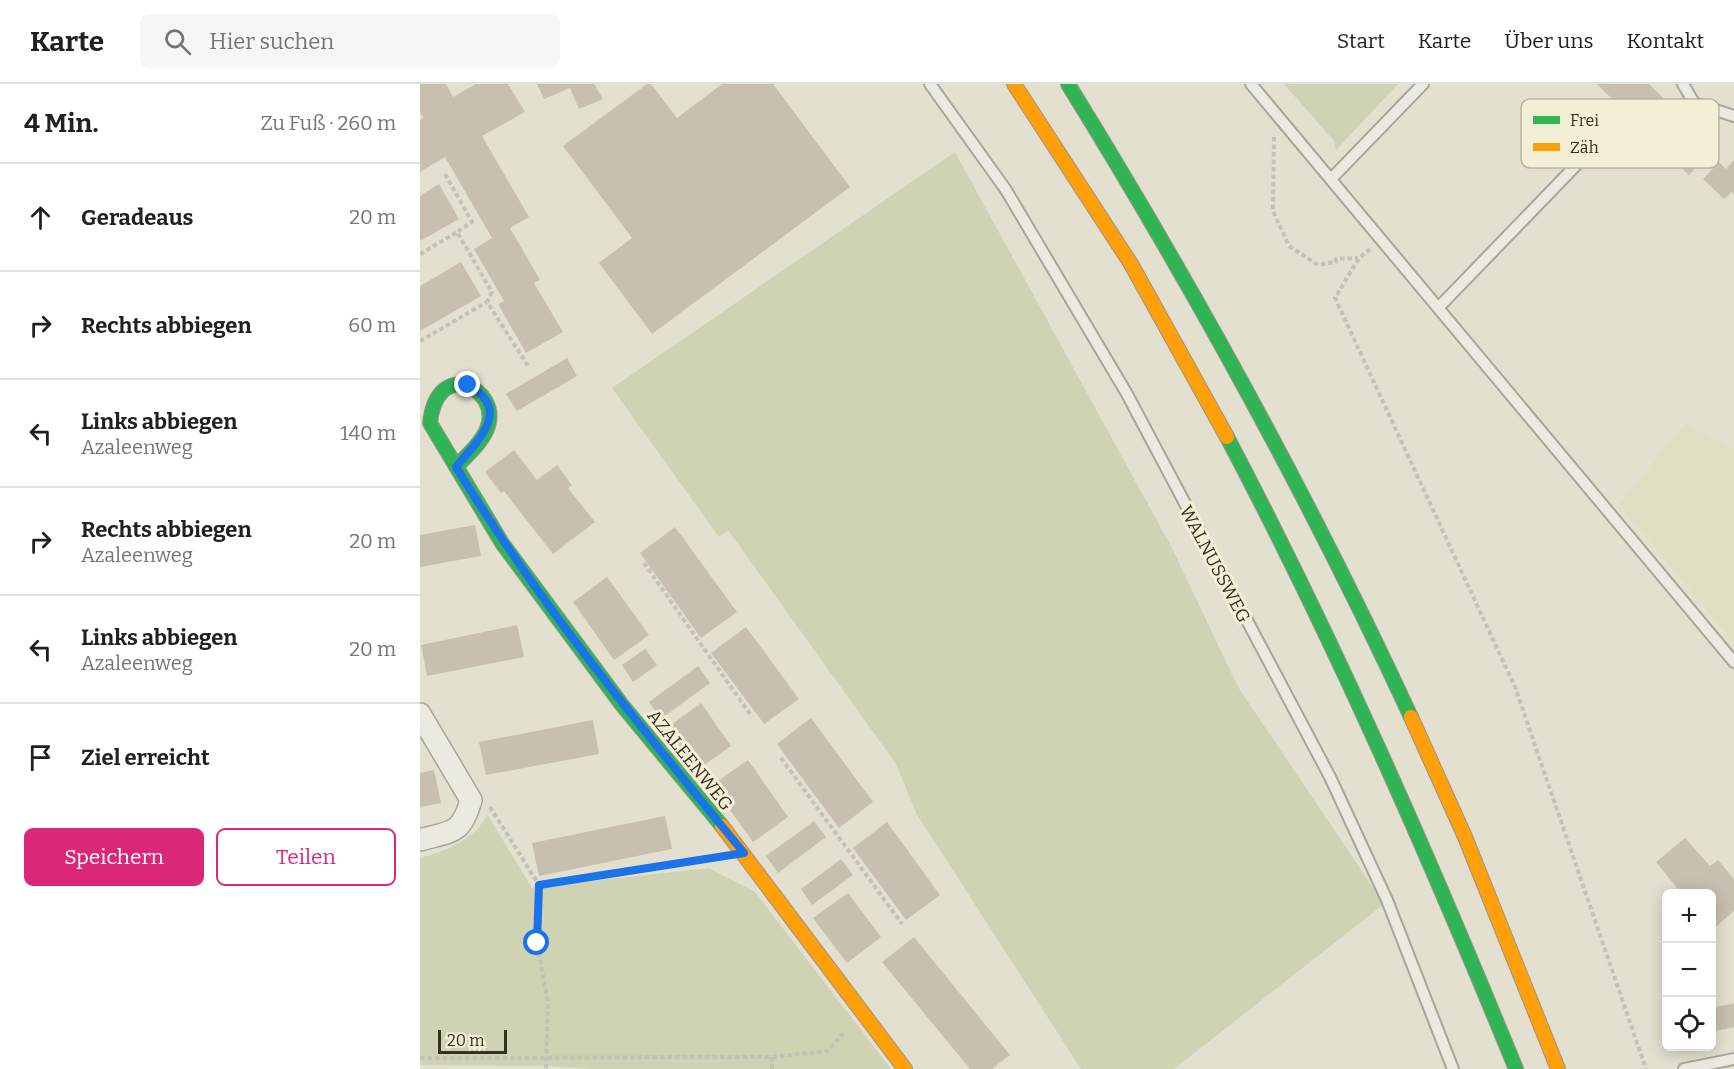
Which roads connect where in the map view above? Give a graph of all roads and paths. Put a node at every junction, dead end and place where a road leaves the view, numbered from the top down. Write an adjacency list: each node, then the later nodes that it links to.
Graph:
1 (930, 84): 41 (lane, WALNUSSWEG)
2 (1014, 84): 42 (main road)
3 (1068, 84): 43 (main road)
4 (1251, 84): 9 (lane)
5 (1424, 84): 13 (lane)
6 (1683, 84): 7 (lane)
7 (1692, 99)
8 (1719, 111): 10 (lane)
9 (1274, 112): 13 (lane); 17 (path)
10 (1734, 116)
11 (1573, 168): 19 (lane)
12 (445, 174): 14 (path)
13 (1332, 178): 19 (lane)
14 (458, 232): 15 (path); 18 (path)
15 (420, 254)
16 (1365, 254): 17 (path)
17 (1359, 258): 44 (path)
18 (487, 302): 20 (path); 21 (path)
19 (1439, 307): 24 (lane)
20 (420, 341)
21 (528, 366)
22 (456, 467): 22 (main road, AZALEENWEG); 30 (main road, AZALEENWEG)
23 (645, 563): 26 (path)
24 (1734, 662)
25 (420, 714): 28 (street)
26 (752, 717)
27 (781, 758): 32 (path)
28 (471, 800): 29 (street); 31 (path)
29 (420, 840)
30 (744, 853): 31 (path); 33 (main road, AZALEENWEG)
31 (539, 885): 36 (path)
32 (902, 924)
33 (861, 1012): 34 (path); 40 (main road, AZALEENWEG)
34 (772, 1057): 36 (path); 39 (path)
35 (420, 1058): 36 (path)
36 (547, 1059): 38 (path)
37 (1734, 1059): 45 (lane)
38 (546, 1069)
39 (772, 1069)
40 (905, 1069)
41 (1453, 1069)
42 (1516, 1069)
43 (1558, 1069)
44 (1646, 1069)
45 (1684, 1069)

